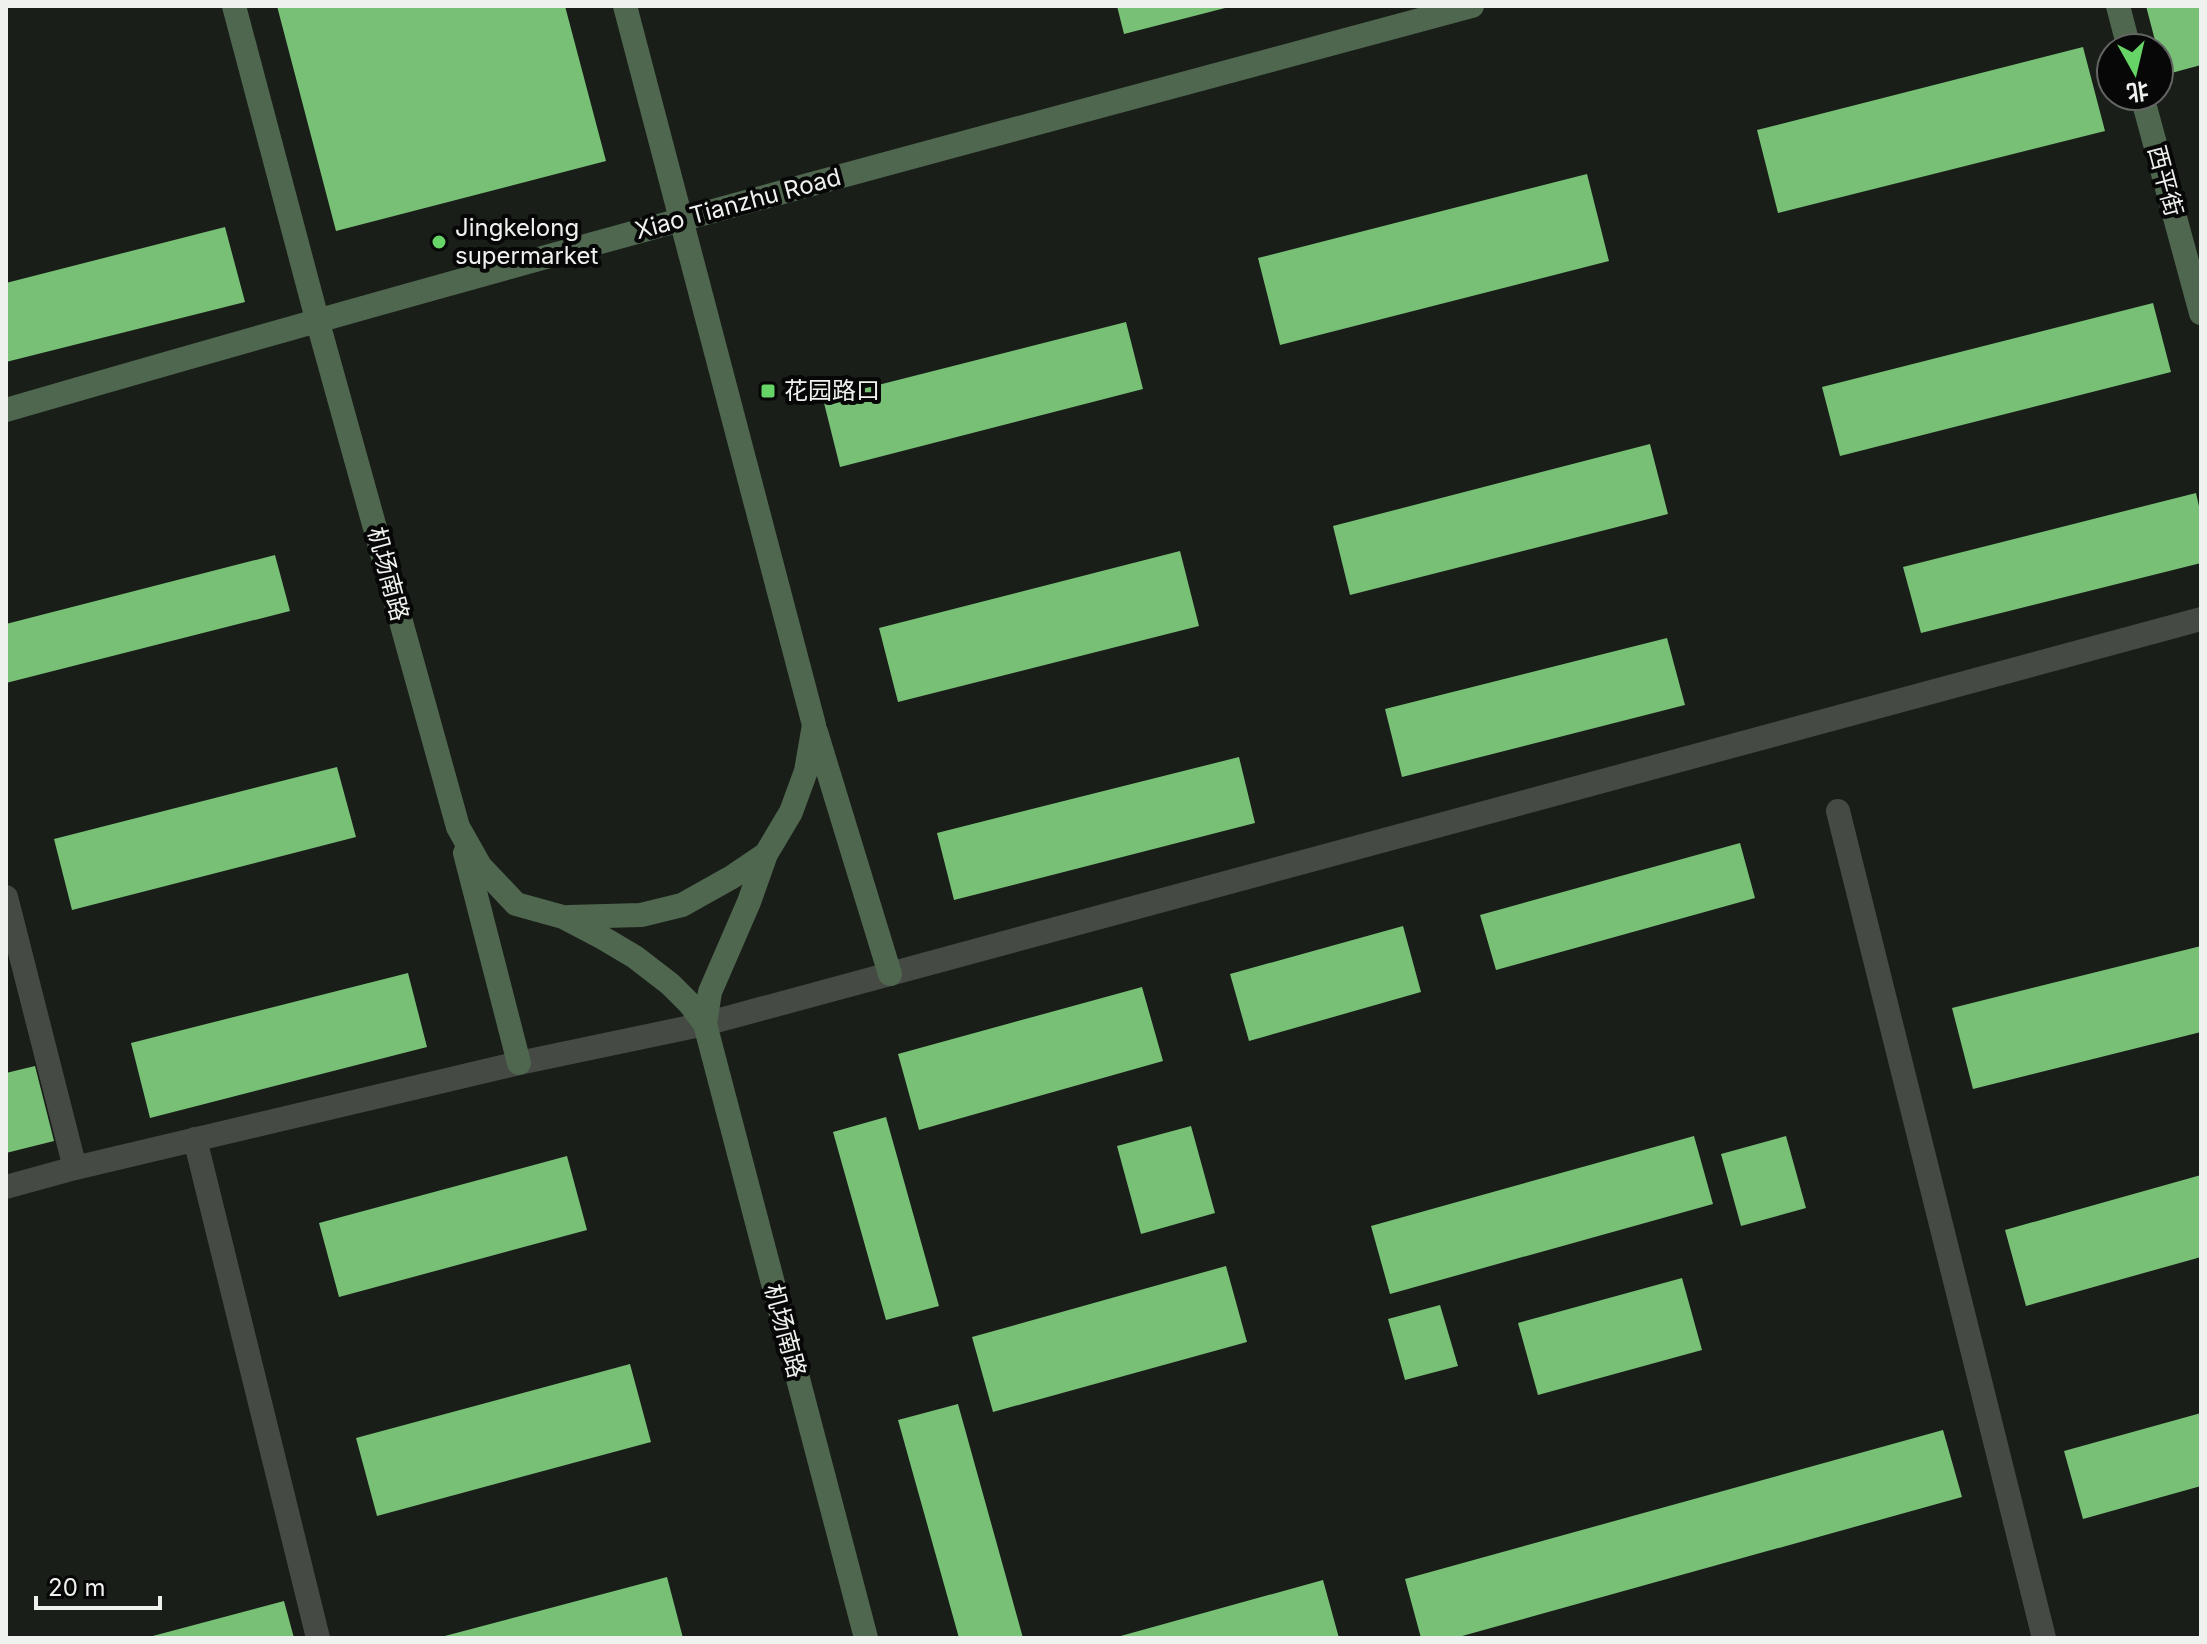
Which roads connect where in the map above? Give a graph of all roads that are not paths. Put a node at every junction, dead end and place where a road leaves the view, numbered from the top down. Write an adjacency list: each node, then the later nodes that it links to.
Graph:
1 (234, 6): 9 (street, 机场南路)
2 (625, 6): 7 (street, 机场南路)
3 (1472, 6): 7 (street, Xiao Tianzhu Road)
4 (2118, 6): 5 (street)
5 (2125, 32)
6 (2146, 112): 8 (street, 西平街)
7 (681, 219): 9 (street, Xiao Tianzhu Road); 12 (street, 机场南路)
8 (2201, 313)
9 (317, 319): 10 (street, Xiao Tianzhu Road); 14 (street, 机场南路)
10 (6, 410)
11 (2201, 619): 18 (street)
12 (814, 725): 15 (street, 机场南路); 18 (street)
13 (1838, 811): 26 (street)
14 (458, 827): 17 (street, 机场南路); 20 (street)
15 (766, 854): 17 (street); 19 (street, 机场南路)
16 (6, 897): 22 (street)
17 (563, 917): 19 (street, 机场南路)
18 (890, 974): 19 (street)
19 (705, 1024): 20 (street); 25 (street, 机场南路)
20 (519, 1063): 21 (street)
21 (195, 1139): 22 (street); 24 (street)
22 (75, 1168): 23 (street)
23 (6, 1187)
24 (318, 1638)
25 (866, 1638)
26 (2044, 1638)

